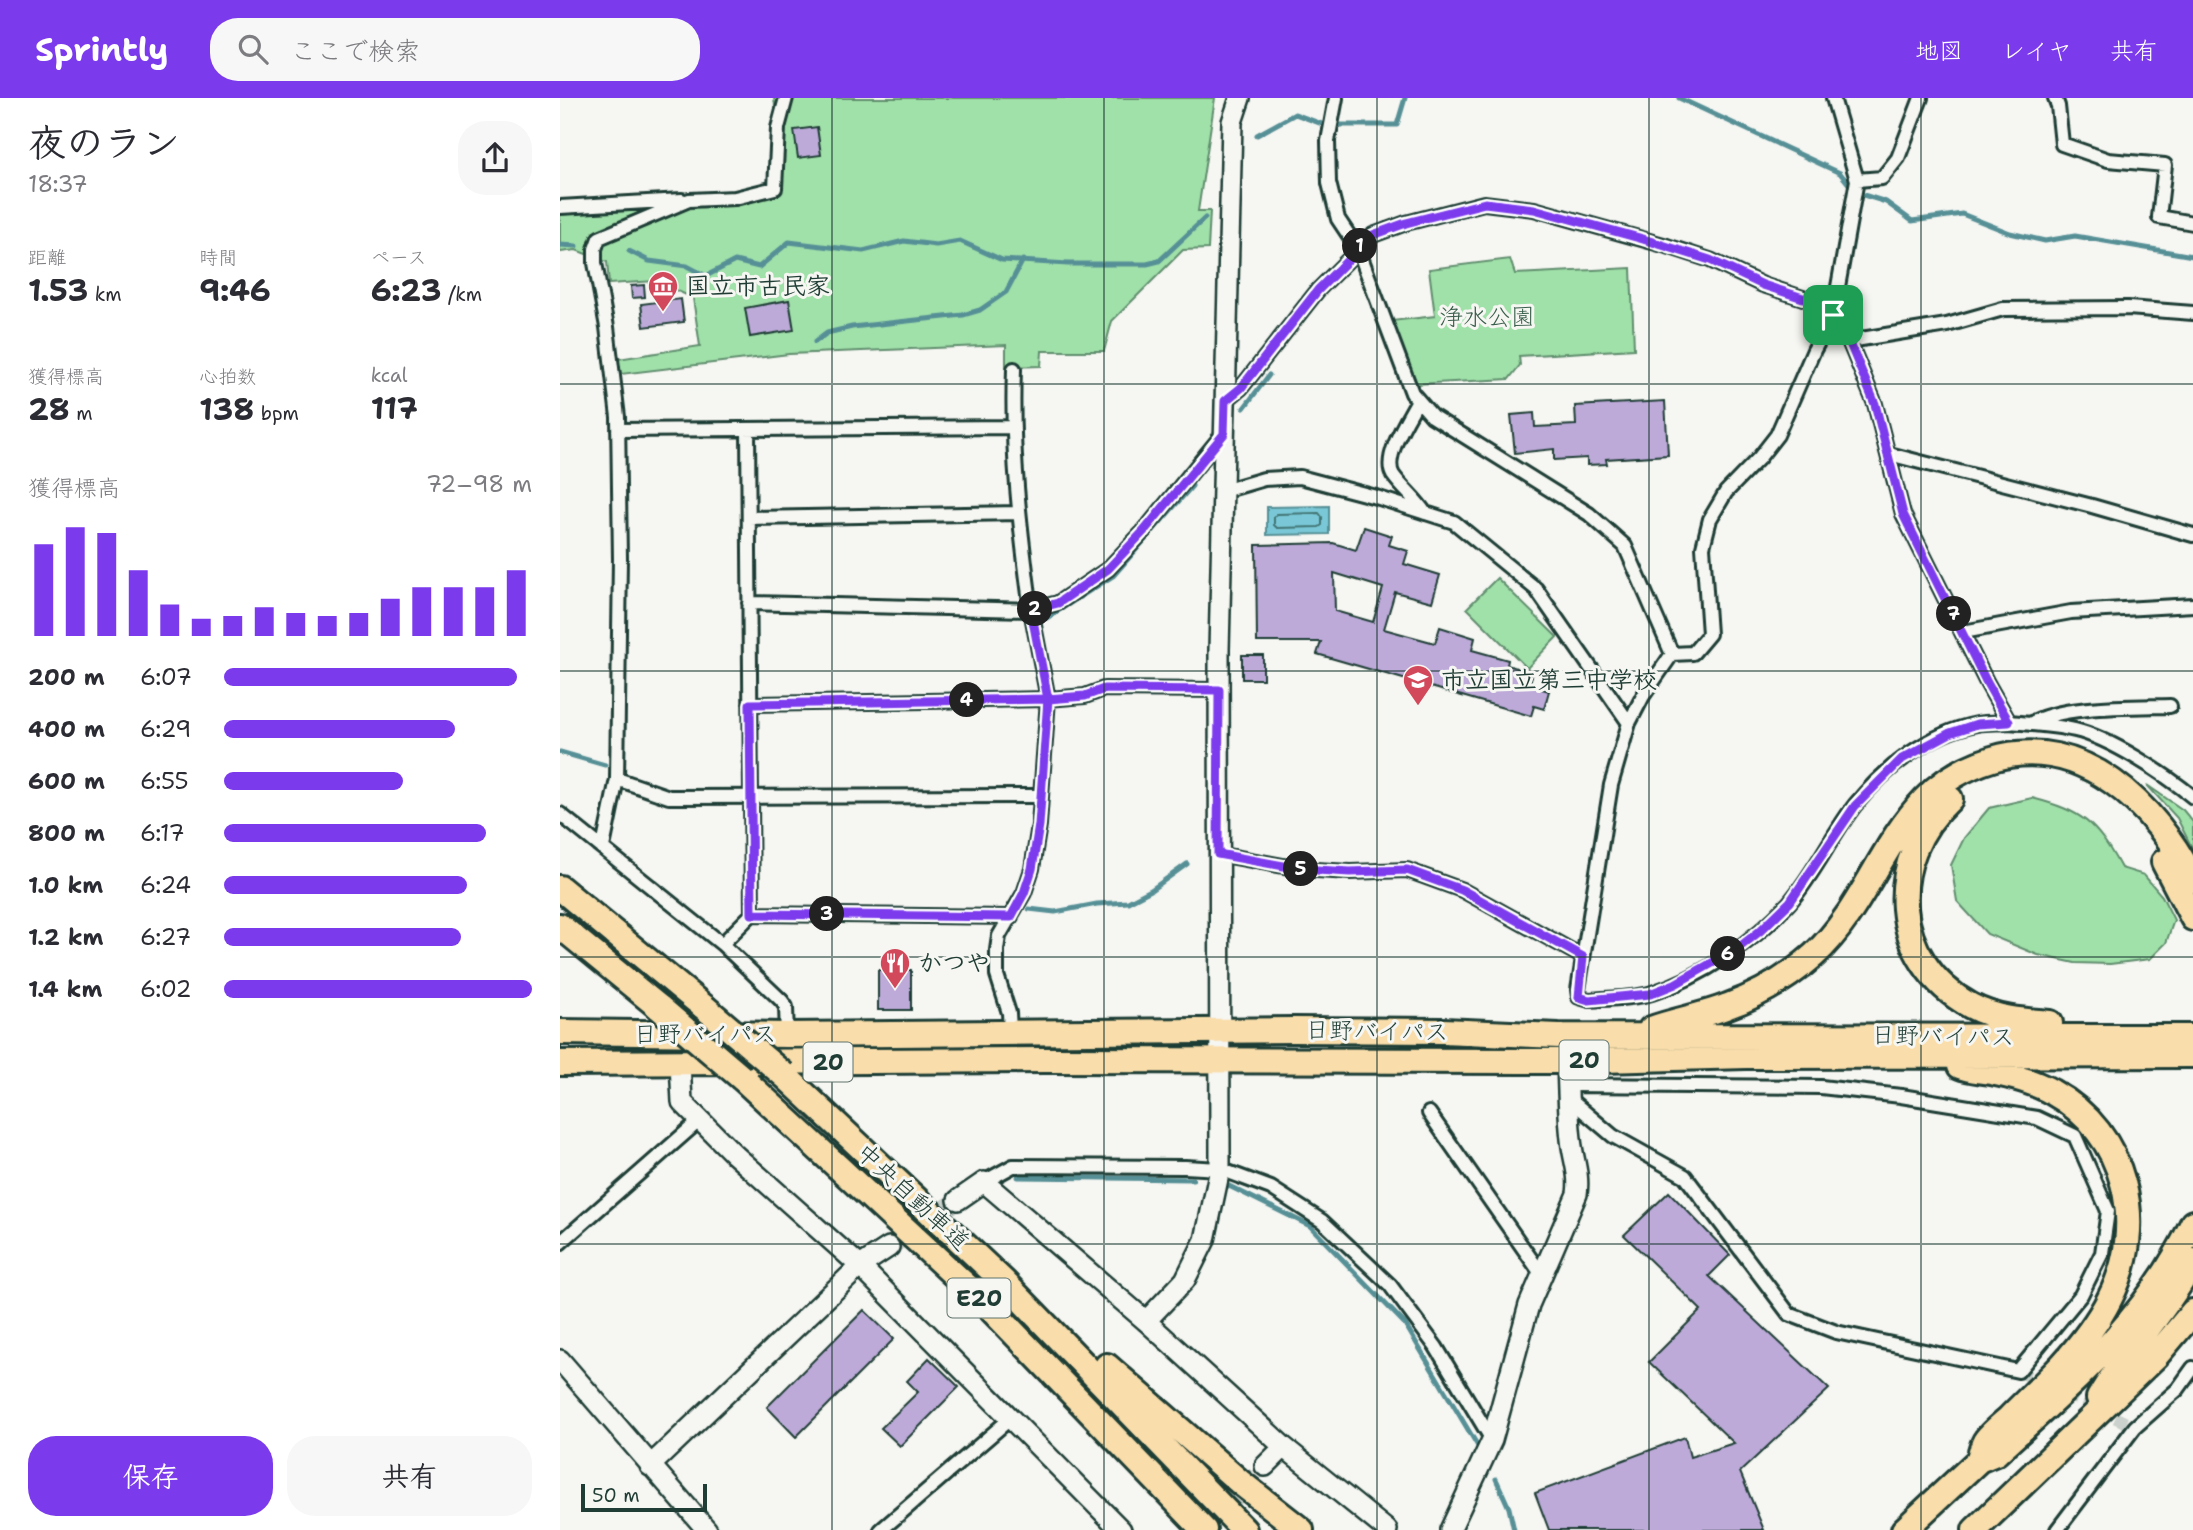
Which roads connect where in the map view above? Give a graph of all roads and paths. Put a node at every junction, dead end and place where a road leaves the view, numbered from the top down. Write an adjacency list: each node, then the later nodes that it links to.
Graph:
1 (786, 98): 8 (street)
2 (1241, 98): 17 (street)
3 (1336, 98): 11 (street)
4 (1833, 98): 7 (street)
5 (1921, 98): 7 (street)
6 (2055, 98): 10 (street)
7 (1857, 180): 13 (street)
8 (689, 200): 9 (street); 19 (street)
9 (560, 207)
10 (2193, 223)
11 (1357, 249): 13 (street); 16 (street); 17 (street)
12 (2193, 313): 14 (street)
13 (1833, 315): 14 (street); 32 (street)
14 (1849, 341): 22 (street)
15 (1014, 369): 18 (street)
16 (1418, 400): 25 (street); 32 (street)
17 (1225, 401): 21 (street)
18 (1012, 427): 20 (street); 24 (street)
19 (618, 430): 20 (street); 40 (street)
20 (748, 430): 26 (street)
21 (1224, 434): 23 (street); 30 (street)
22 (1889, 454): 27 (street); 31 (street)
23 (1223, 491): 25 (street); 33 (street)
24 (1017, 513): 26 (street); 30 (street)
25 (1425, 513): 38 (street)
26 (749, 518): 28 (street)
27 (2193, 535)
28 (749, 603): 30 (street); 35 (street)
29 (2193, 605): 31 (street)
30 (1031, 610): 34 (street)
31 (1963, 632): 37 (street)
32 (1672, 654): 38 (street)
33 (1219, 690): 34 (street); 46 (street)
34 (1048, 699): 35 (street); 41 (street)
35 (750, 704): 43 (street)
36 (2170, 706): 39 (street)
37 (2009, 722): 39 (street); 54 (street)
38 (1629, 723): 54 (street)
39 (2030, 724): 42 (street)
40 (617, 779): 43 (street); 45 (street)
41 (1040, 796): 43 (street); 50 (street)
42 (2193, 797)
43 (751, 798): 49 (street)
44 (560, 814): 45 (street)
45 (603, 847): 53 (street)
46 (1218, 854): 54 (street); 55 (street)
47 (2193, 880): 59 (highway)
48 (560, 888): 79 (highway, 中央自動車道 / E20, bridge)
49 (752, 914): 50 (street); 53 (street)
50 (1011, 917): 56 (street)
51 (2193, 918): 60 (highway)
52 (560, 926): 94 (highway, 中央自動車道 / E20, bridge)
53 (722, 944): 58 (street)
54 (1583, 957)
55 (1218, 1030): 56 (highway, 日野バイパス / 20); 59 (highway, 日野バイパス / 20); 64 (street)
56 (1010, 1031): 58 (highway, 日野バイパス / 20)
57 (560, 1032): 58 (highway, 日野バイパス / 20)
58 (787, 1035)
59 (1634, 1035): 60 (highway, 日野バイパス / 20)
60 (2083, 1037): 61 (highway, 日野バイパス / 20)
61 (2193, 1037)
62 (2193, 1055): 63 (highway, 日野バイパス / 20)
63 (1934, 1056): 67 (highway, 日野バイパス / 20); 88 (highway)
64 (1218, 1060): 66 (highway, 日野バイパス / 20); 67 (highway, 日野バイパス / 20); 70 (street)
65 (560, 1063): 66 (highway, 日野バイパス / 20)
66 (680, 1063): 69 (street)
67 (1567, 1081): 67 (street); 78 (street)
68 (1429, 1113): 78 (street)
69 (700, 1120): 74 (street); 77 (street)
70 (1220, 1169): 71 (street); 81 (street); 86 (street)
71 (984, 1182): 72 (street); 81 (street)
72 (958, 1200)
73 (2193, 1223): 88 (highway)
74 (560, 1243)
75 (889, 1247): 77 (street)
76 (2193, 1261): 85 (highway)
77 (860, 1266): 84 (street); 89 (street)
78 (1542, 1275): 86 (street)
79 (1004, 1282): 95 (highway, 中央自動車道 / E20); 96 (highway)
80 (2193, 1312): 85 (highway)
81 (1146, 1321): 87 (street)
82 (560, 1360): 89 (street)
83 (2193, 1368): 101 (street)
84 (1011, 1418): 92 (street); 93 (street)
85 (2081, 1428): 100 (highway)
86 (1492, 1440): 98 (street)
87 (1284, 1447): 90 (street); 97 (street)
88 (1979, 1460): 99 (highway)
89 (650, 1466): 91 (street)
90 (1265, 1466)
91 (707, 1530)
92 (881, 1530)
93 (1121, 1530)
94 (1205, 1530)
95 (1244, 1530)
96 (1301, 1530)
97 (1387, 1530)
98 (1450, 1530)
99 (1904, 1530)
100 (1975, 1530)
101 (2057, 1530)

